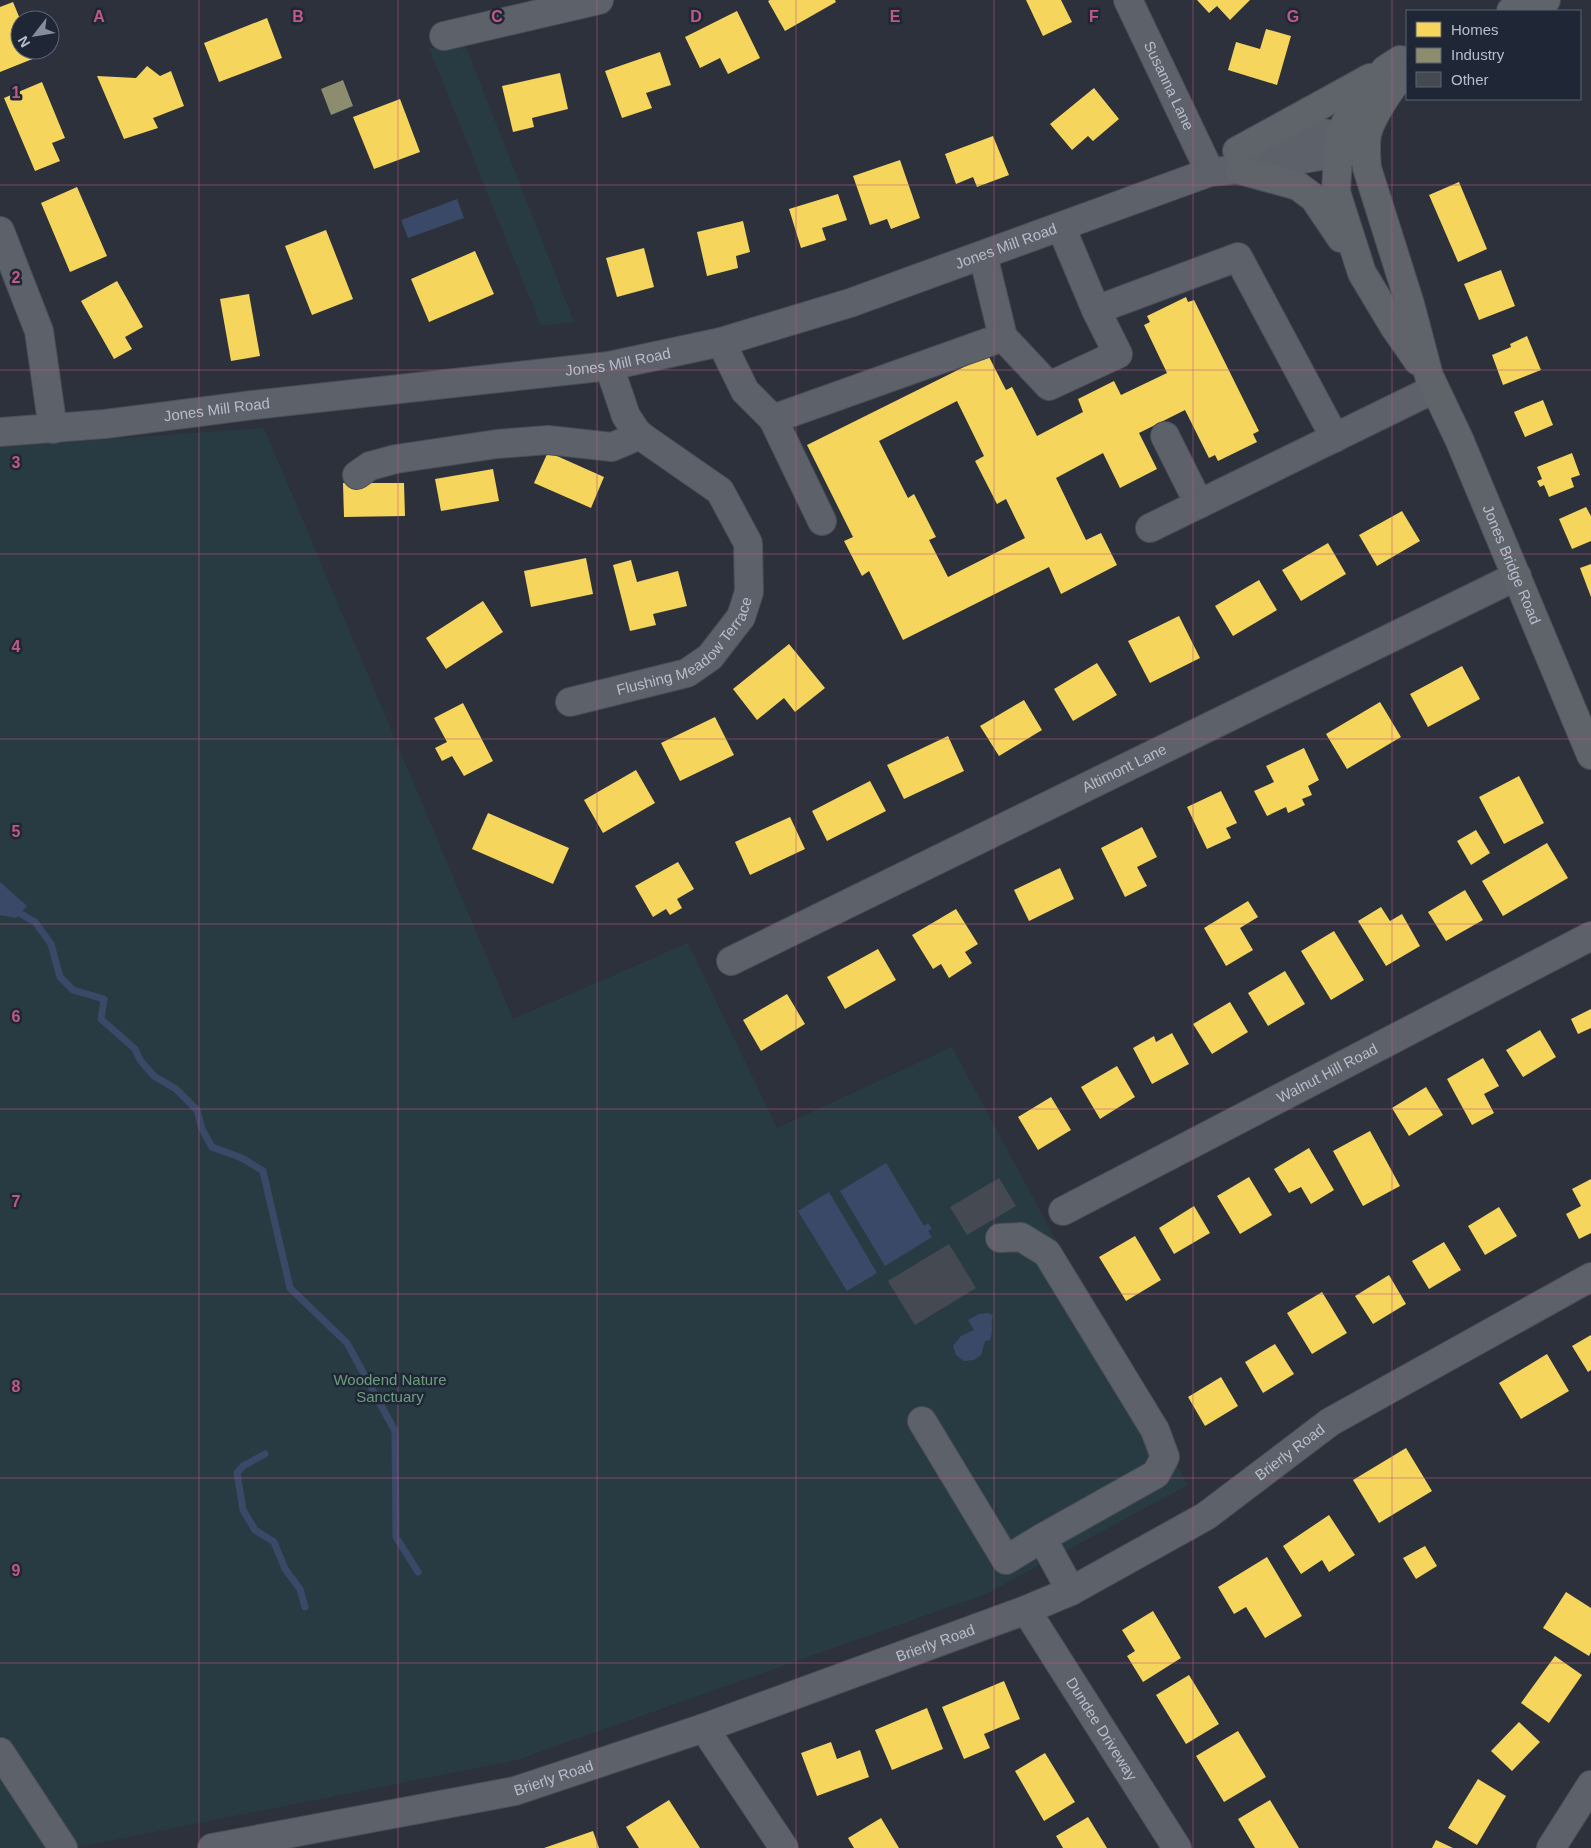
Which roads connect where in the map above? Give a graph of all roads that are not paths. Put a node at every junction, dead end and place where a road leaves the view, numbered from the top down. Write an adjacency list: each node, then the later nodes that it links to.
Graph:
1 (599, 0): 6 (street)
2 (1128, 0): 11 (street, Susanna Lane)
3 (1547, 0): 4 (main road); 5 (main road)
4 (1514, 10)
5 (1527, 10)
6 (444, 36)
7 (1400, 66): 8 (main road); 9 (main road); 10 (main road)
8 (1338, 145): 9 (street, Jones Mill Road); 10 (street, Jones Mill Road); 15 (main road, Jones Bridge Road)
9 (1365, 151): 20 (main road, Jones Bridge Road)
10 (1238, 161): 11 (street, Jones Mill Road); 15 (main road)
11 (1210, 172): 12 (street, Jones Mill Road)
12 (1061, 226): 14 (street, Jones Mill Road); 16 (street)
13 (0, 231): 22 (street)
14 (983, 255): 17 (street); 18 (street, Jones Mill Road)
15 (1362, 273): 20 (main road, Jones Bridge Road)
16 (1096, 310): 17 (street); 26 (street)
17 (1003, 337): 21 (street)
18 (721, 342): 19 (street, Jones Mill Road); 21 (street)
19 (609, 366): 22 (street, Jones Mill Road); 24 (street, Flushing Meadow Terrace)
20 (1432, 383): 26 (street); 31 (main road, Jones Bridge Road)
21 (773, 419): 29 (street)
22 (53, 429): 23 (street, Jones Mill Road)
23 (0, 432)
24 (640, 435): 27 (street); 32 (street, Flushing Meadow Terrace)
25 (1166, 436): 28 (street)
26 (1335, 438): 28 (street)
27 (357, 476)
28 (1199, 504): 30 (street)
29 (822, 521)
30 (1150, 528)
31 (1518, 576): 33 (main road, Jones Bridge Road); 35 (street, Altimont Lane)
32 (570, 702)
33 (1591, 755)
34 (1591, 936): 36 (street, Walnut Hill Road)
35 (731, 960)
36 (1063, 1212)
37 (1000, 1238): 40 (street)
38 (1591, 1277): 41 (street, Brierly Road)
39 (922, 1421): 40 (street)
40 (1042, 1538): 41 (street)
41 (1071, 1591): 42 (street, Brierly Road)
42 (1026, 1610): 43 (street, Brierly Road); 49 (street, Dundee Driveway)
43 (704, 1728): 47 (street, Brierly Road); 48 (street)
44 (0, 1752): 46 (street)
45 (1591, 1785): 50 (street)
46 (63, 1848)
47 (212, 1848)
48 (784, 1848)
49 (1177, 1848)
50 (1551, 1848)

